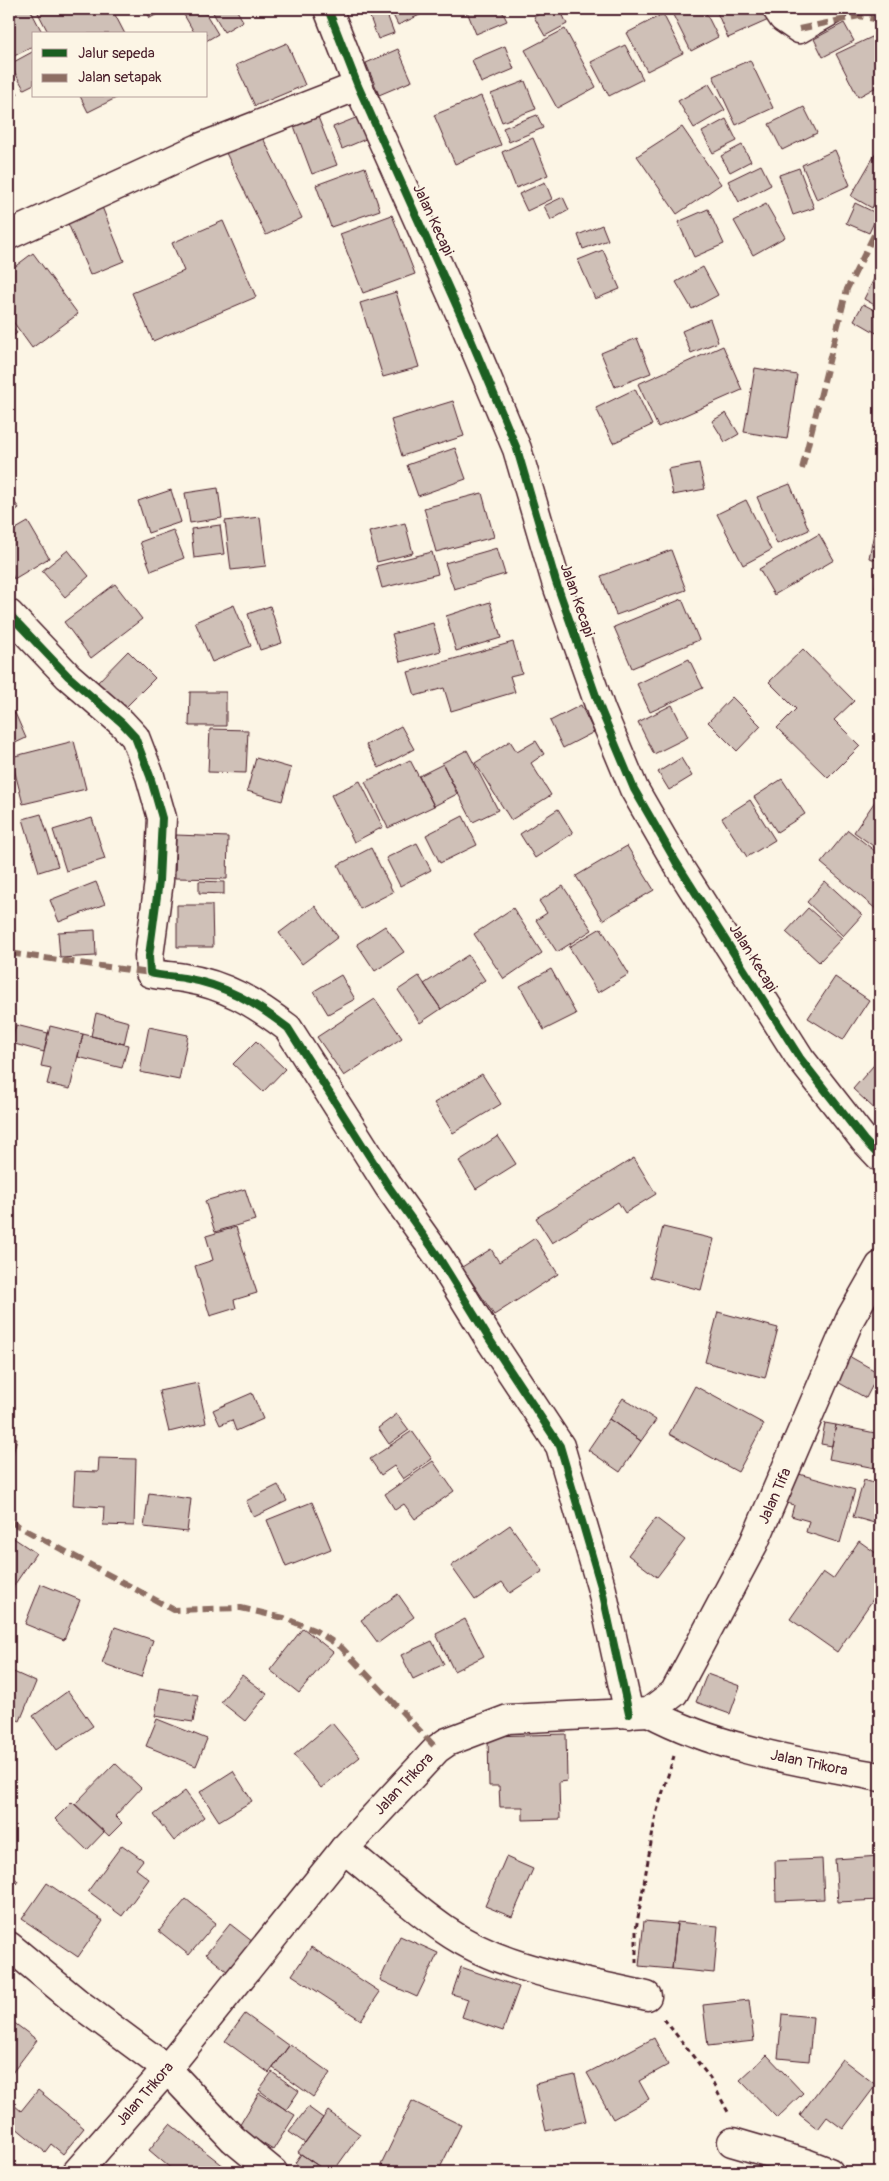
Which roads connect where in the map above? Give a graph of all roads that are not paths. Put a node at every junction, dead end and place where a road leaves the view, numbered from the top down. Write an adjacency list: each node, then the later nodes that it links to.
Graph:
1 (328, 9): 4 (street, Jalan Kecapi)
2 (777, 9): 3 (street)
3 (834, 9)
4 (358, 86): 5 (street); 7 (street, Jalan Kecapi)
5 (9, 235)
6 (9, 614): 9 (street)
7 (880, 1157)
8 (880, 1266): 9 (street, Jalan Tifa)
9 (639, 1713): 10 (street, Jalan Trikora); 11 (street, Jalan Trikora)
10 (880, 1777)
11 (344, 1849): 13 (street); 14 (street, Jalan Trikora)
12 (9, 1946): 14 (street)
13 (648, 1996)
14 (167, 2069): 16 (street, Jalan Trikora); 17 (street)
15 (732, 2142): 18 (street)
16 (77, 2172)
17 (273, 2172)
18 (829, 2172)

